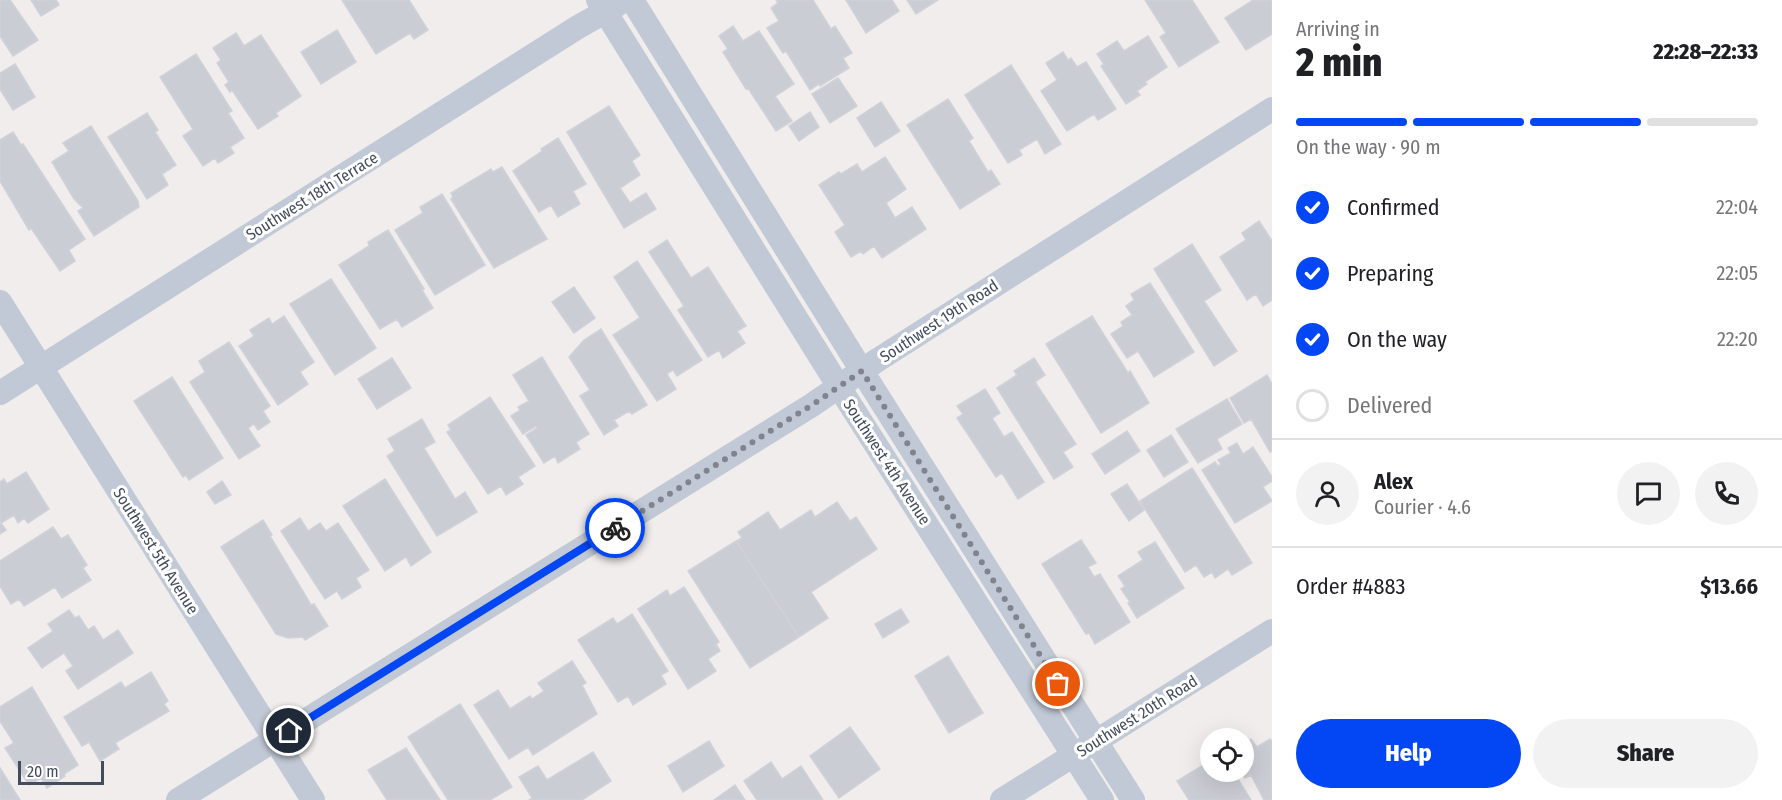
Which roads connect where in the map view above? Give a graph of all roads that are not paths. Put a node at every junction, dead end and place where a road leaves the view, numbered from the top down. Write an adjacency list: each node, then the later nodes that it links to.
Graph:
1 (632, 0): 6 (street, Southwest 4th Avenue)
2 (609, 4): 5 (street, Southwest 18th Terrace); 7 (street, Southwest 4th Avenue)
3 (1272, 109): 6 (street, Southwest 19th Road)
4 (0, 302): 5 (street, Southwest 5th Avenue)
5 (40, 367): 8 (street, Southwest 18th Terrace); 10 (street, Southwest 5th Avenue)
6 (862, 371): 7 (street, Southwest 19th Road); 11 (street, Southwest 4th Avenue)
7 (839, 387): 10 (street, Southwest 19th Road); 12 (street, Southwest 4th Avenue)
8 (0, 393)
9 (1272, 631): 11 (street, Southwest 20th Road)
10 (274, 740): 13 (street, Southwest 19th Road); 14 (street, Southwest 5th Avenue)
11 (1095, 742): 12 (street, Southwest 20th Road); 17 (street, Southwest 4th Avenue)
12 (1074, 755): 15 (street, Southwest 20th Road); 16 (street, Southwest 4th Avenue)
13 (178, 800)
14 (313, 800)
15 (1002, 800)
16 (1102, 800)
17 (1133, 800)

